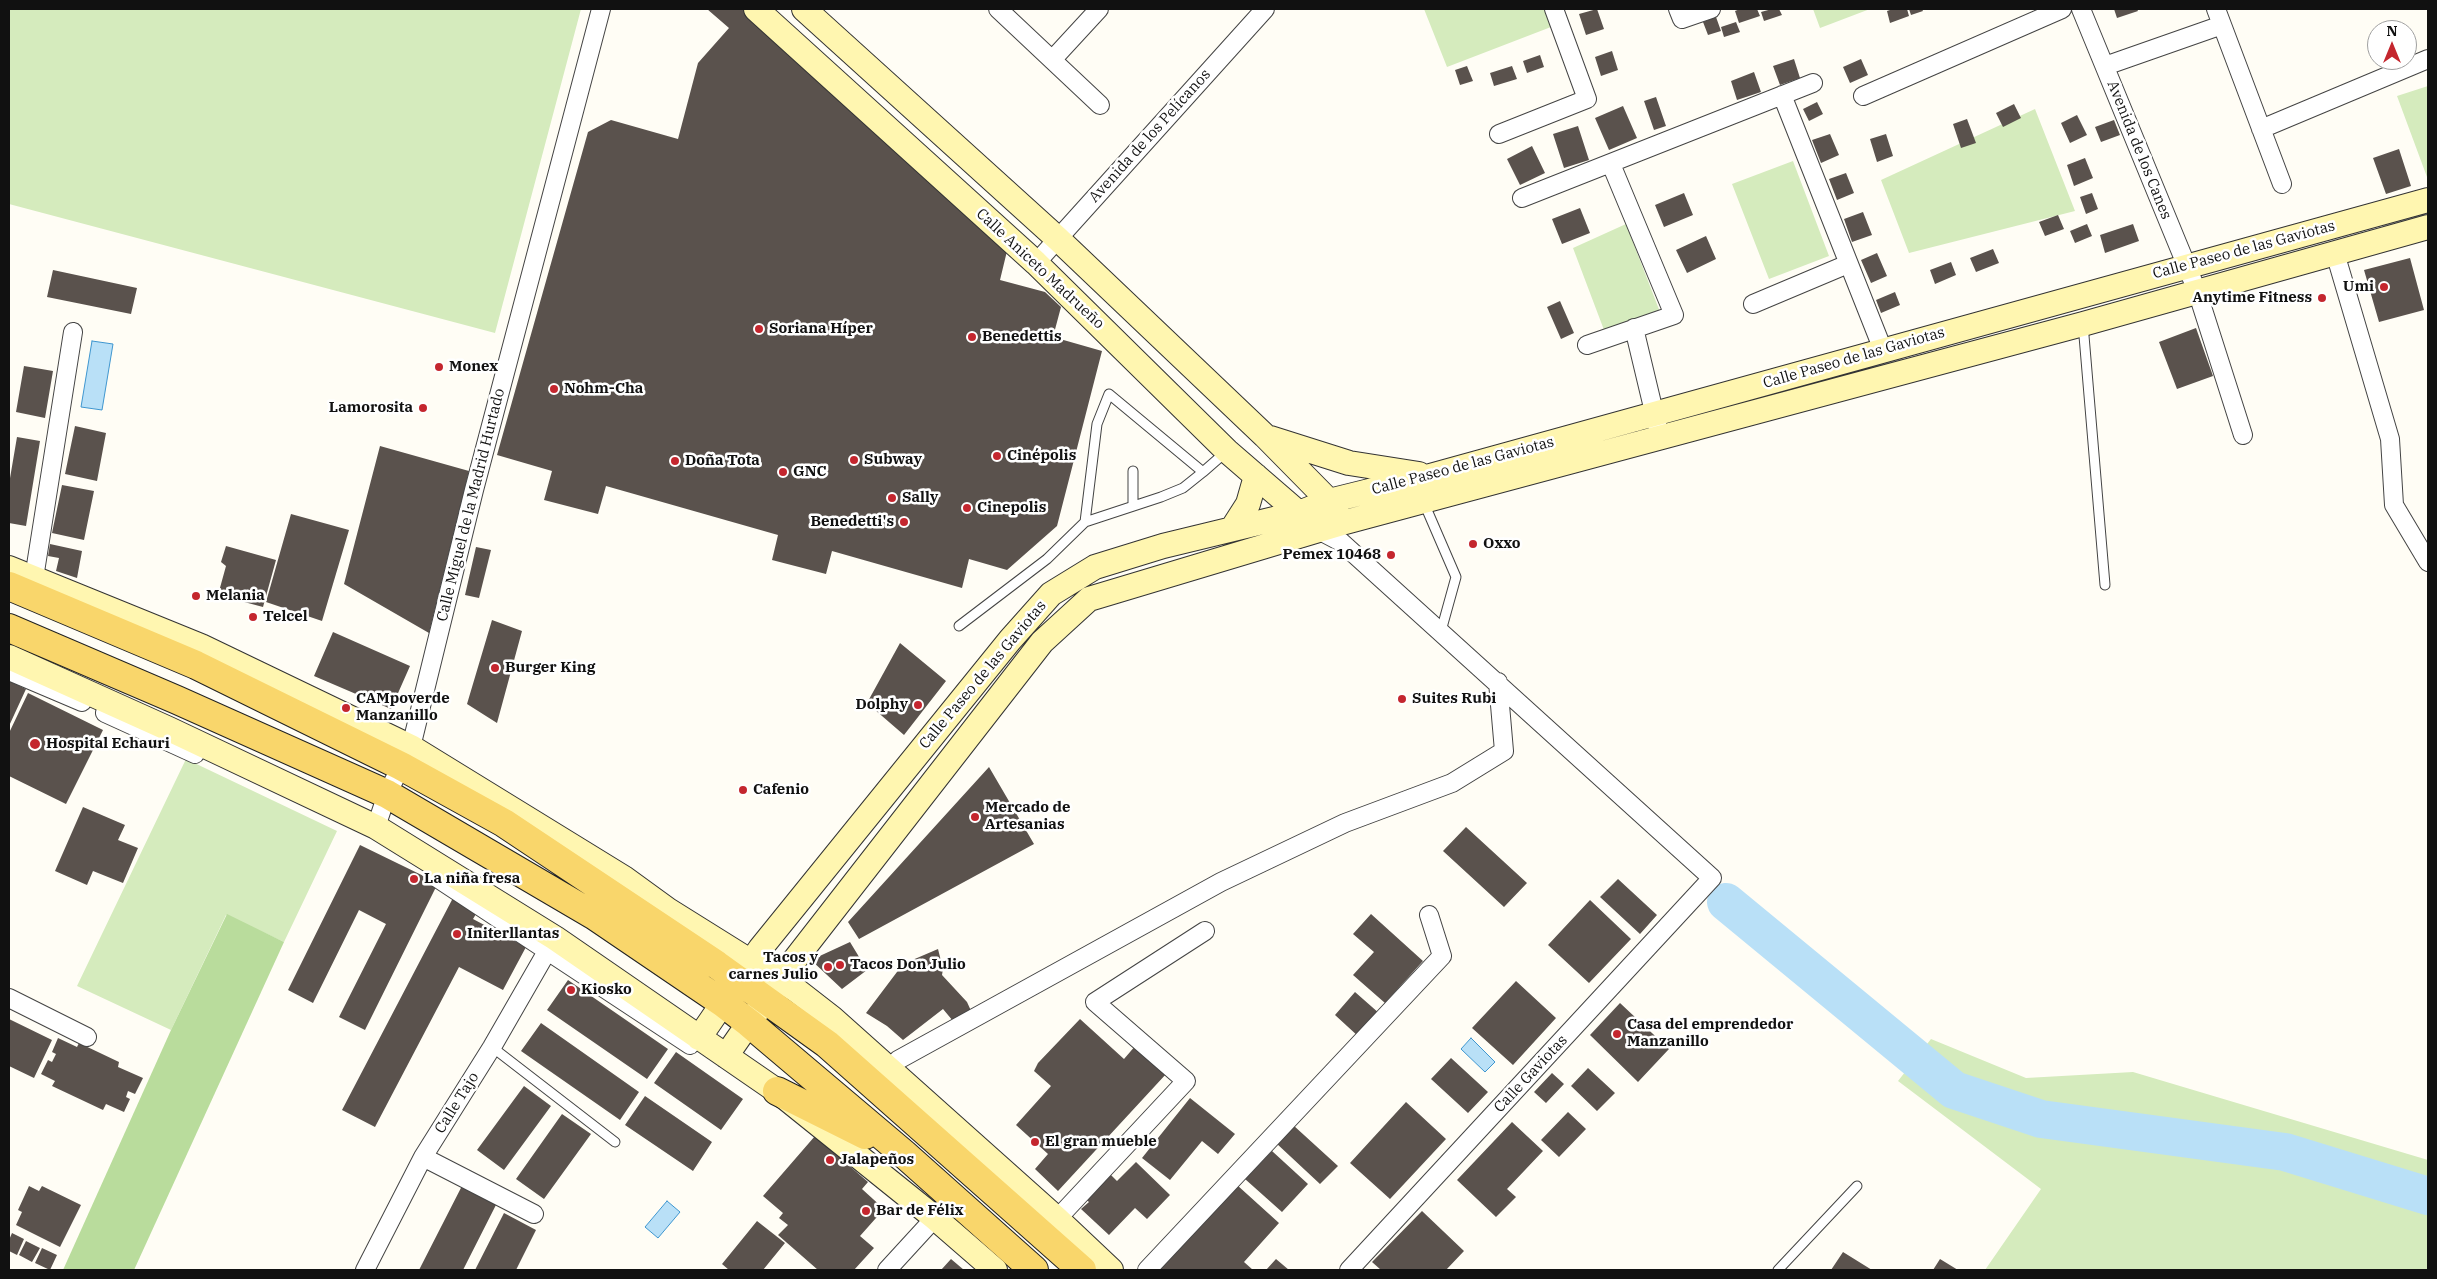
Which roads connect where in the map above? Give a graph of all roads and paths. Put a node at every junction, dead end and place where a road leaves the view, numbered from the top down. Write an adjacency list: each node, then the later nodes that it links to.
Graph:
1 (601, 9): 65 (street, Calle Miguel de la Madrid Hurtado)
2 (756, 9): 29 (main road, Calle Aniceto Madrueño)
3 (804, 9): 27 (main road)
4 (998, 9): 14 (street)
5 (1099, 9): 14 (street)
6 (1264, 9): 27 (street, Avenida de los Pelícanos)
7 (1554, 9): 21 (street)
8 (1678, 9): 9 (street)
9 (1711, 9)
10 (2062, 9): 18 (street)
11 (2081, 9): 15 (street, Avenida de los Canes)
12 (2219, 17): 15 (street); 20 (street)
13 (2428, 59): 20 (street)
14 (1052, 60): 19 (street)
15 (2105, 66): 31 (street, Avenida de los Canes)
16 (1813, 83): 17 (street)
17 (1782, 95): 22 (street); 30 (street)
18 (1863, 96)
19 (1100, 105)
20 (2261, 129): 23 (street)
21 (1499, 134)
22 (1611, 164): 24 (street); 35 (street)
23 (2282, 184)
24 (1522, 198)
25 (2428, 200): 31 (main road, Calle Paseo de las Gaviotas)
26 (2428, 227): 28 (main road, Calle Paseo de las Gaviotas)
27 (1058, 239): 29 (street, Avenida de los Pelícanos); 41 (main road)
28 (2335, 252): 32 (main road, Calle Paseo de las Gaviotas); 56 (street)
29 (1036, 263): 43 (main road, Calle Aniceto Madrueño)
30 (1848, 264): 33 (street); 38 (street)
31 (2187, 266): 32 (street, Avenida de los Canes); 38 (main road, Calle Paseo de las Gaviotas)
32 (2197, 291): 34 (main road, Calle Paseo de las Gaviotas); 40 (street, Avenida de los Canes)
33 (1753, 304)
34 (2083, 324): 42 (main road, Calle Paseo de las Gaviotas); 58 (lane)
35 (1634, 328): 37 (street); 39 (street)
36 (72, 332): 57 (street)
37 (1587, 345)
38 (1883, 350): 39 (main road, Calle Paseo de las Gaviotas)
39 (1655, 414): 42 (street); 47 (main road, Calle Paseo de las Gaviotas)
40 (2243, 435)
41 (1265, 436): 47 (main road); 48 (main road)
42 (1660, 437): 49 (main road, Calle Paseo de las Gaviotas)
43 (1227, 451): 45 (lane); 46 (main road, Calle Aniceto Madrueño)
44 (1133, 471): 50 (lane)
45 (1203, 472): 50 (lane); 52 (lane)
46 (1256, 476): 51 (main road, Calle Aniceto Madrueño); 53 (main road)
47 (1430, 476): 48 (main road, Calle Paseo de las Gaviotas)
48 (1329, 501): 51 (main road, Calle Paseo de las Gaviotas); 55 (main road)
49 (1423, 501): 55 (main road, Calle Paseo de las Gaviotas); 61 (lane)
50 (1132, 506): 52 (lane)
51 (1298, 513): 53 (main road, Calle Paseo de las Gaviotas); 54 (main road, Calle Aniceto Madrueño)
52 (1085, 522): 59 (lane)
53 (1232, 529): 71 (main road, Calle Paseo de las Gaviotas)
54 (1320, 531): 55 (main road, Calle Paseo de las Gaviotas); 72 (main road, Calle Paseo de las Gaviotas)
55 (1342, 533): 61 (street)
56 (2428, 562)
57 (15, 576): 65 (main road)
58 (2104, 585)
59 (959, 626)
60 (9, 628): 66 (main road)
61 (1441, 631): 64 (street)
62 (9, 658): 67 (main road)
63 (9, 671): 70 (street)
64 (1498, 682): 80 (street); 97 (street, Calle Gaviotas)
65 (406, 756): 66 (street, Calle Miguel de la Madrid Hurtado); 71 (main road)
66 (387, 794): 67 (street, Calle Miguel de la Madrid Hurtado); 74 (main road)
67 (376, 827): 70 (main road)
68 (1428, 915): 96 (street)
69 (1205, 931): 88 (street)
70 (552, 944): 77 (main road); 78 (street, Calle Tajo); 86 (street)
71 (745, 971): 72 (main road); 74 (main road, Calle Paseo de las Gaviotas)
72 (772, 989): 75 (main road, Calle Paseo de las Gaviotas); 80 (main road); 94 (main road)
73 (9, 998): 76 (street)
74 (723, 1003): 75 (main road); 77 (main road, Calle Paseo de las Gaviotas)
75 (749, 1024): 79 (main road, Calle Paseo de las Gaviotas); 83 (main road)
76 (87, 1037)
77 (699, 1038): 79 (main road)
78 (492, 1047): 82 (lane); 84 (street, Calle Tajo)
79 (726, 1056): 81 (main road)
80 (890, 1068): 88 (main road)
81 (777, 1092): 83 (main road); 86 (main road)
82 (615, 1142)
83 (904, 1154): 86 (main road)
84 (423, 1157): 87 (street); 89 (street, Calle Tajo)
85 (1857, 1186): 98 (lane)
86 (939, 1213): 90 (street); 91 (street); 92 (main road); 93 (main road)
87 (534, 1214)
88 (1057, 1219): 95 (main road)
89 (365, 1270)
90 (887, 1270)
91 (980, 1270)
92 (995, 1270)
93 (1034, 1270)
94 (1082, 1270)
95 (1111, 1270)
96 (1147, 1270)
97 (1350, 1270)
98 (1778, 1270)

